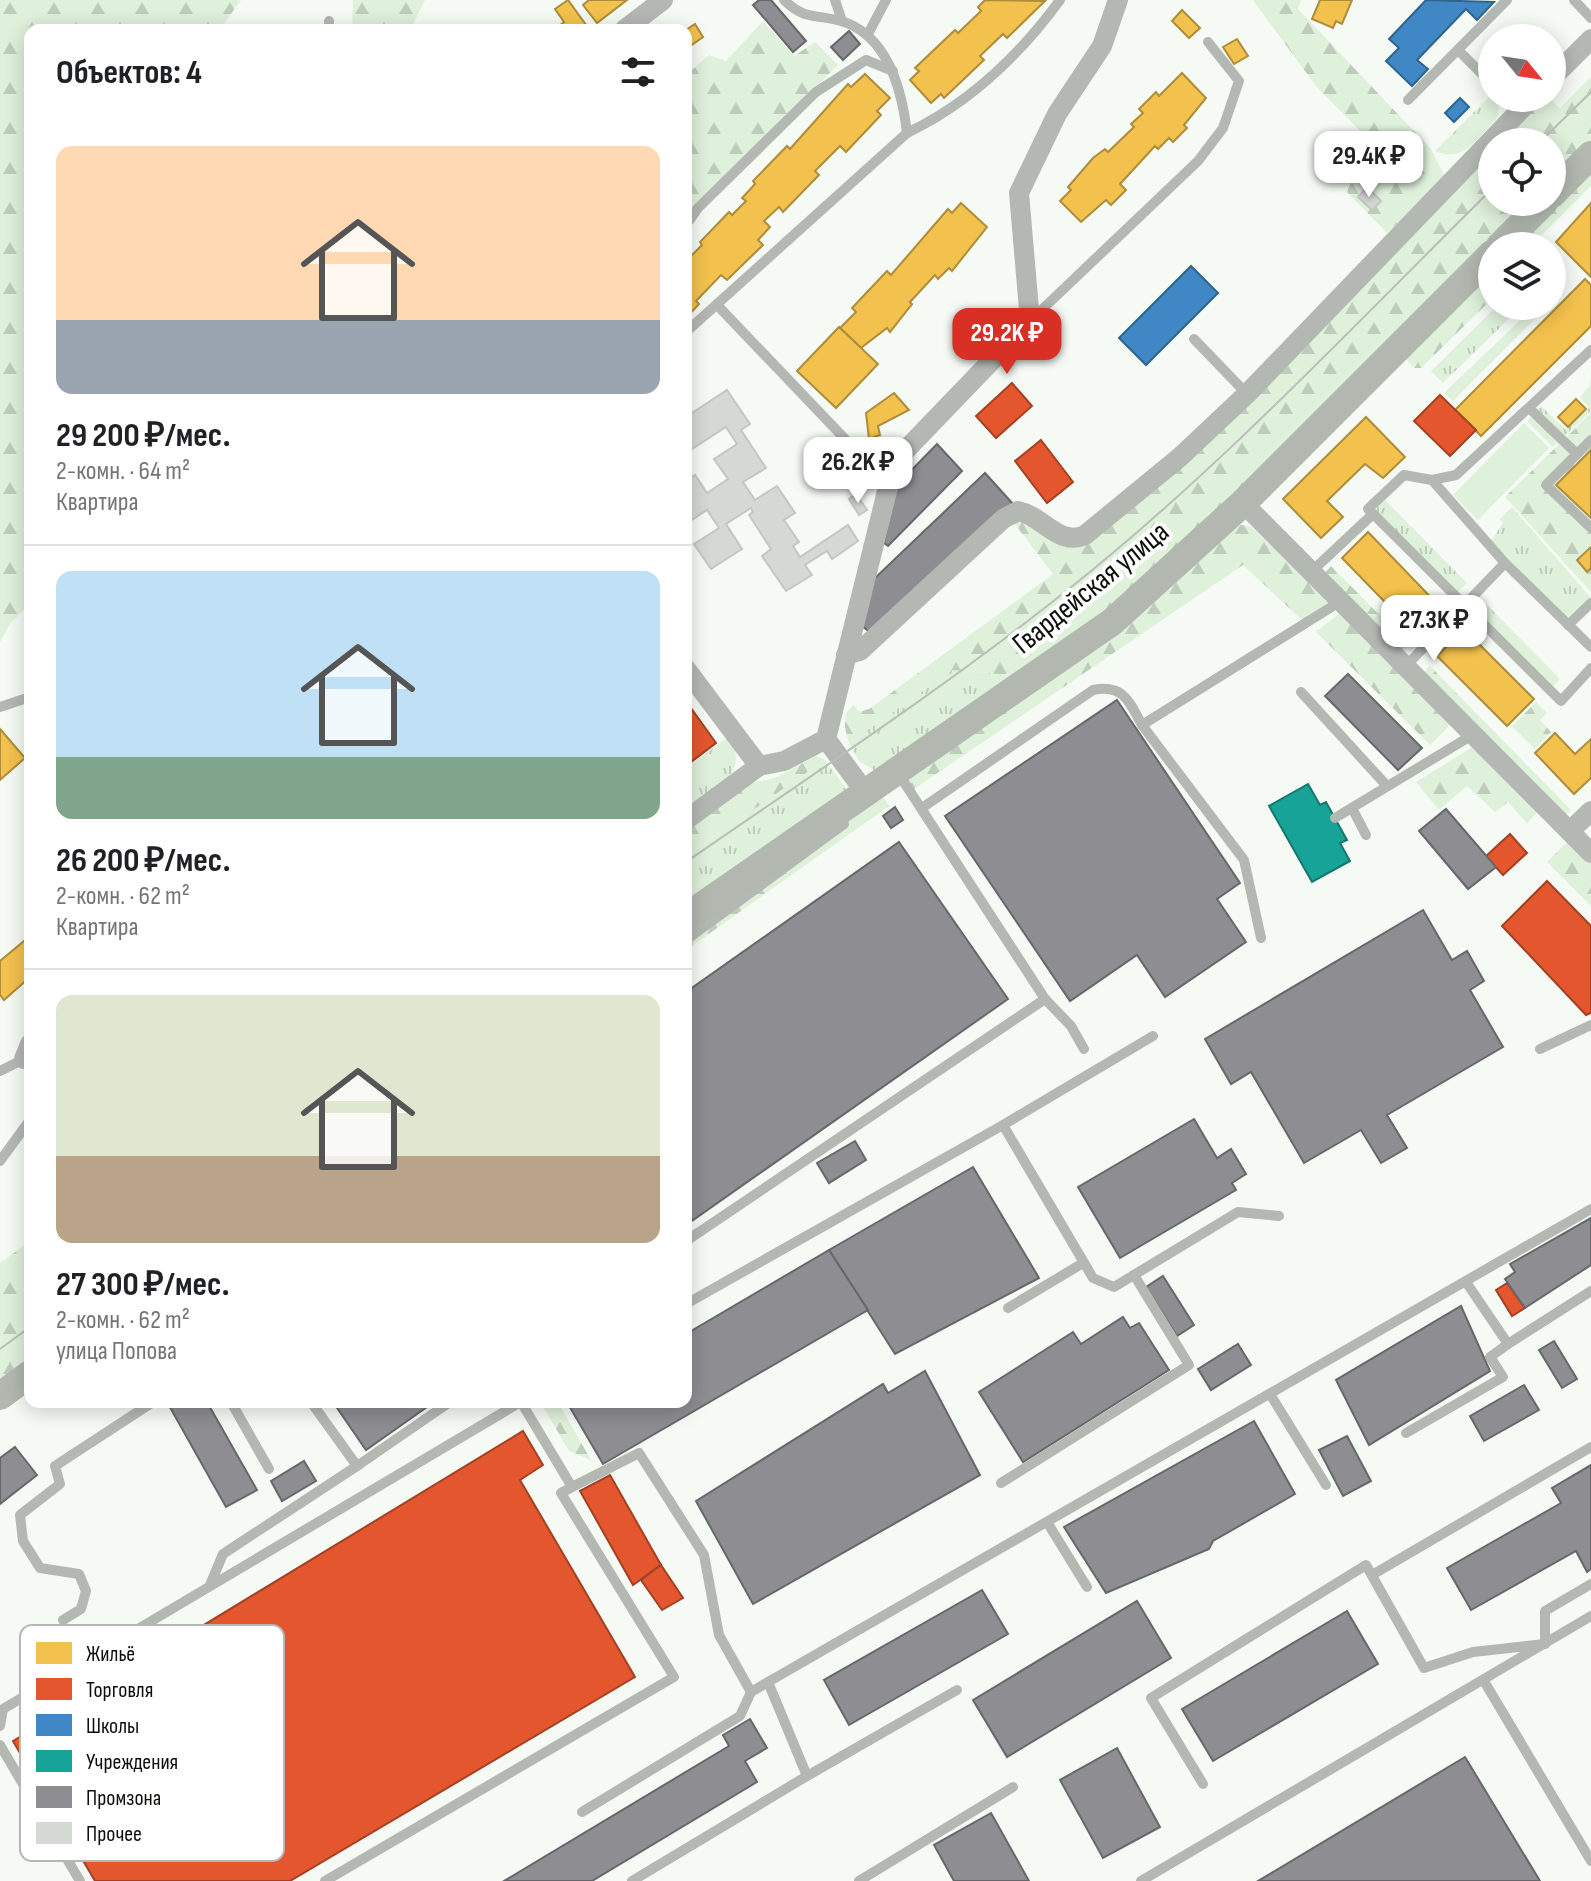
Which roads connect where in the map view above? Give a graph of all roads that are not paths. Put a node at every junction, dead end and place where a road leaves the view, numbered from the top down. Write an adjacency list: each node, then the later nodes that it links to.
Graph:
1 (663, 0): 11 (street)
2 (784, 0): 10 (lane)
3 (835, 0): 10 (lane)
4 (886, 0): 12 (lane)
5 (1060, 0): 21 (lane)
6 (1118, 0): 29 (street)
7 (1507, 0): 15 (lane)
8 (1574, 0): 9 (lane)
9 (1591, 18)
10 (842, 21): 12 (lane)
11 (632, 24)
12 (868, 34): 18 (lane)
13 (1591, 39): 16 (street)
14 (1208, 42): 29 (lane)
15 (1459, 51): 17 (lane); 19 (lane)
16 (1566, 64)
17 (1478, 70)
18 (893, 71): 21 (lane); 24 (lane)
19 (1408, 100)
20 (1510, 112): 33 (street)
21 (907, 133): 28 (lane)
22 (1591, 155): 23 (street)
23 (1566, 180)
24 (692, 216)
25 (1530, 216): 26 (street)
26 (1514, 232)
27 (1478, 268): 39 (street, Гвардейская улица)
28 (718, 306): 30 (lane); 37 (lane)
29 (1030, 321): 37 (street)
30 (692, 327)
31 (1194, 339): 33 (lane)
32 (1591, 350): 34 (lane)
33 (1247, 394): 49 (street)
34 (1530, 409): 36 (lane); 38 (lane)
35 (1591, 440): 36 (lane)
36 (1577, 454): 41 (lane)
37 (891, 475): 49 (street)
38 (1432, 480): 40 (lane); 42 (lane)
39 (1243, 503): 43 (street); 60 (street, Гвардейская улица)
40 (1373, 514): 43 (lane); 46 (lane)
41 (1591, 528)
42 (1505, 563): 46 (lane); 47 (lane)
43 (1311, 572): 44 (street)
44 (1341, 601): 50 (street); 56 (lane)
45 (1591, 603): 47 (lane)
46 (1465, 605): 50 (lane); 51 (lane)
47 (1568, 625): 48 (lane)
48 (1591, 647)
49 (846, 655): 58 (street)
50 (1406, 666): 57 (street)
51 (1591, 668)
52 (692, 677): 59 (street)
53 (1301, 692): 61 (lane)
54 (24, 699): 55 (lane)
55 (0, 707)
56 (1142, 725): 63 (lane); 74 (lane)
57 (1474, 734): 61 (lane); 69 (street)
58 (826, 739): 59 (street); 62 (street)
59 (759, 766): 66 (street)
60 (900, 776): 62 (street, Гвардейская улица); 63 (lane)
61 (1387, 786): 64 (lane)
62 (865, 800): 72 (street, Гвардейская улица)
63 (922, 808): 75 (lane)
64 (1352, 808): 68 (lane); 70 (lane)
65 (1591, 811): 69 (street)
66 (692, 816)
67 (852, 818): 73 (lane)
68 (1335, 818)
69 (1570, 831): 71 (street)
70 (1366, 835)
71 (1591, 853)
72 (692, 913)
73 (692, 936)
74 (1261, 938)
75 (1045, 999): 78 (lane); 87 (lane)
76 (1591, 1025): 79 (lane)
77 (1153, 1036): 82 (lane)
78 (1084, 1049)
79 (1540, 1049)
80 (24, 1056): 81 (lane)
81 (0, 1071)
82 (1003, 1125): 88 (lane); 92 (lane)
83 (24, 1128): 84 (lane)
84 (0, 1161)
85 (1591, 1209): 90 (lane)
86 (1279, 1216): 89 (lane)
87 (692, 1237)
88 (1083, 1263): 89 (lane); 93 (lane)
89 (1134, 1275): 108 (lane)
90 (1466, 1282): 94 (lane); 96 (lane)
91 (1591, 1291): 94 (lane)
92 (692, 1301)
93 (1008, 1308)
94 (1508, 1344): 104 (lane)
95 (24, 1378): 97 (street)
96 (1270, 1394): 109 (lane); 111 (lane)
97 (0, 1396)
98 (144, 1408): 117 (lane)
99 (234, 1408): 107 (lane)
100 (315, 1408): 106 (lane)
101 (441, 1408): 106 (lane)
102 (511, 1408): 114 (lane)
103 (523, 1408): 110 (lane)
104 (1406, 1433)
105 (1591, 1447): 112 (lane)
106 (357, 1466): 114 (lane)
107 (269, 1469)
108 (1001, 1483)
109 (1326, 1485)
110 (572, 1487): 123 (lane); 135 (lane)
111 (1047, 1522): 115 (lane); 121 (lane)
112 (1372, 1575): 119 (lane); 129 (lane)
113 (1591, 1584): 119 (lane)
114 (210, 1585): 118 (lane)
115 (1087, 1587)
116 (1591, 1616): 119 (lane)
117 (63, 1620)
118 (143, 1625)
119 (1545, 1644): 120 (lane)
120 (1484, 1681): 133 (lane); 138 (lane)
121 (768, 1682): 123 (lane); 127 (lane)
122 (957, 1690): 127 (lane)
123 (751, 1692): 131 (lane)
124 (20, 1699): 125 (lane)
125 (0, 1726)
126 (0, 1745): 128 (lane)
127 (807, 1776): 136 (lane)
128 (20, 1779)
129 (1203, 1784)
130 (1013, 1787): 137 (lane)
131 (582, 1812)
132 (68, 1861): 134 (lane)
133 (1591, 1861)
134 (80, 1881)
135 (325, 1881)
136 (632, 1881)
137 (859, 1881)
138 (1141, 1881)

